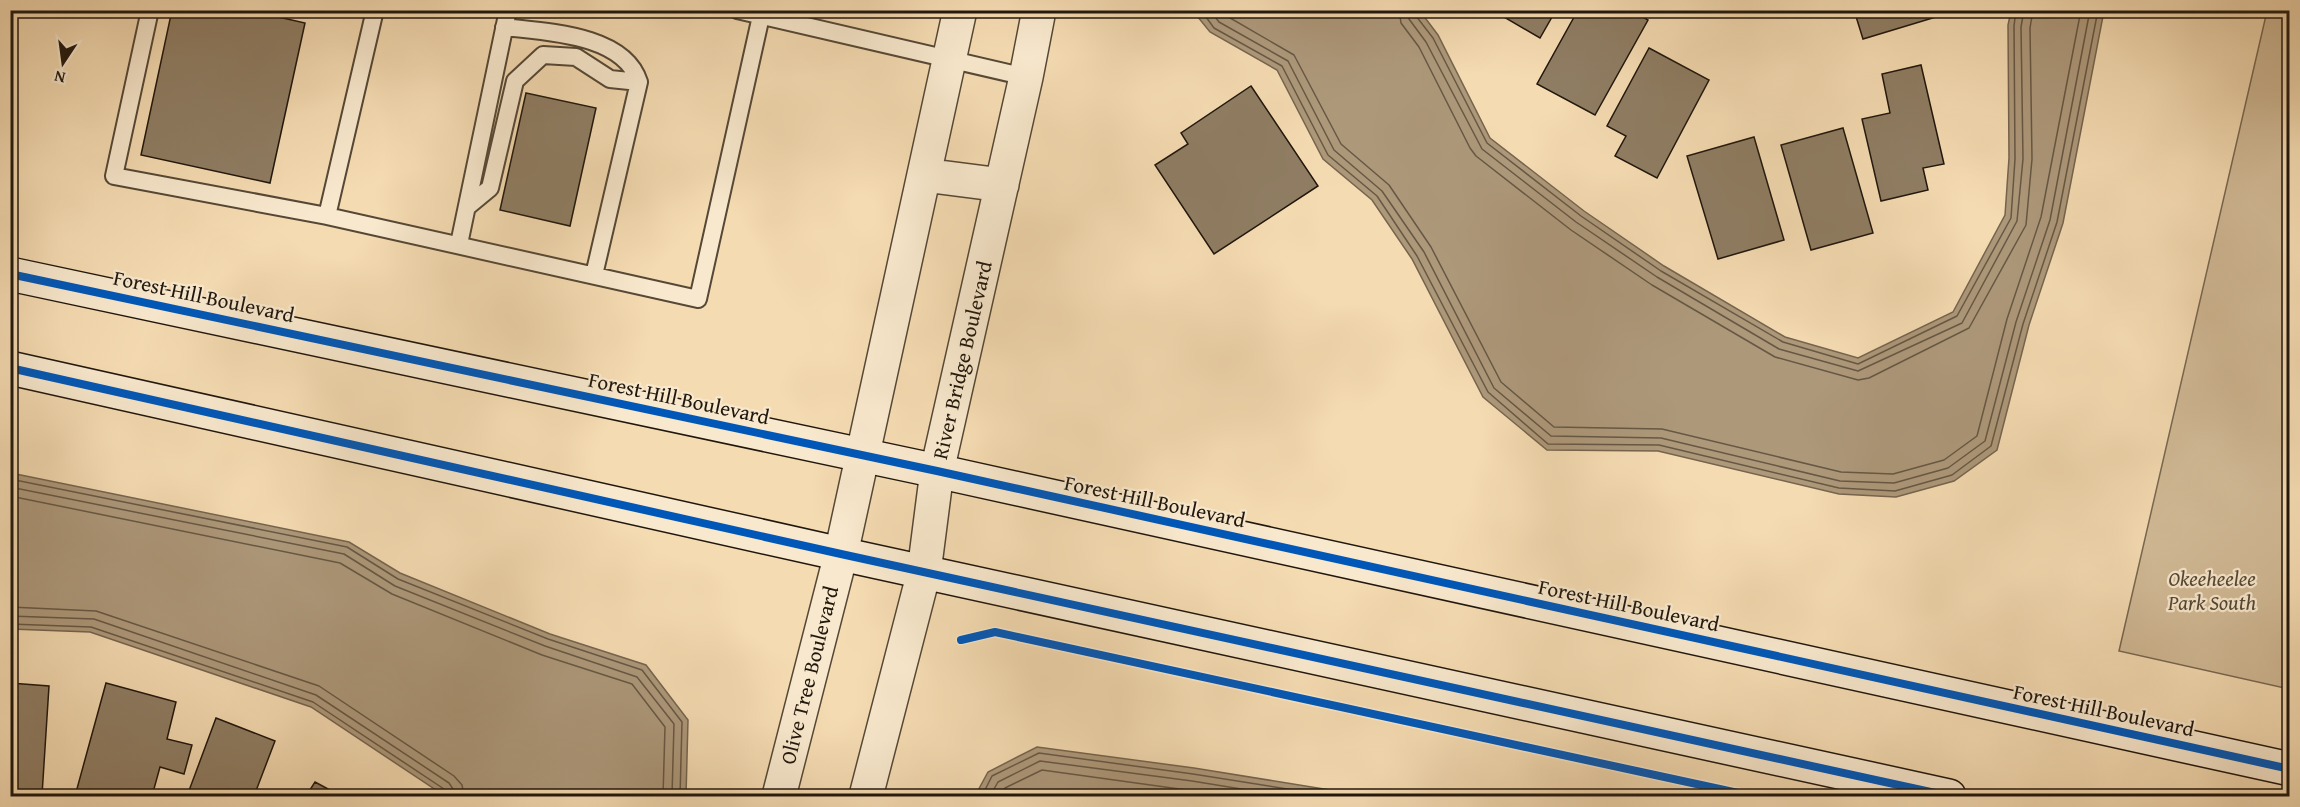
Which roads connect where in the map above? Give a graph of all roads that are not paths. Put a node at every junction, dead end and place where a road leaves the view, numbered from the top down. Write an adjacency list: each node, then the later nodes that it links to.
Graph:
1 (150, 10): 14 (lane)
2 (737, 10): 6 (lane)
3 (960, 10): 8 (main road)
4 (1039, 10): 9 (main road, River Bridge Boulevard)
5 (372, 11): 14 (lane)
6 (761, 16): 8 (lane); 17 (lane)
7 (506, 19): 10 (lane); 13 (lane)
8 (950, 59): 9 (lane); 11 (main road)
9 (1026, 77): 12 (main road, River Bridge Boulevard)
10 (639, 82): 13 (lane); 17 (lane)
11 (924, 175): 12 (main road); 19 (main road)
12 (1002, 185): 20 (main road, River Bridge Boulevard)
13 (467, 207): 15 (lane)
14 (327, 216): 15 (lane)
15 (459, 244): 17 (lane)
16 (10, 274): 19 (main road, Forest Hill Boulevard)
17 (594, 275)
18 (10, 368): 21 (main road)
19 (861, 454): 20 (main road, Forest Hill Boulevard); 21 (main road)
20 (937, 471): 22 (main road, River Bridge Boulevard); 23 (main road, Forest Hill Boulevard)
21 (841, 554): 22 (main road); 24 (main road, Olive Tree Boulevard)
22 (924, 572): 25 (main road); 26 (main road)
23 (2289, 769)
24 (779, 796)
25 (866, 796)
26 (1949, 796)

